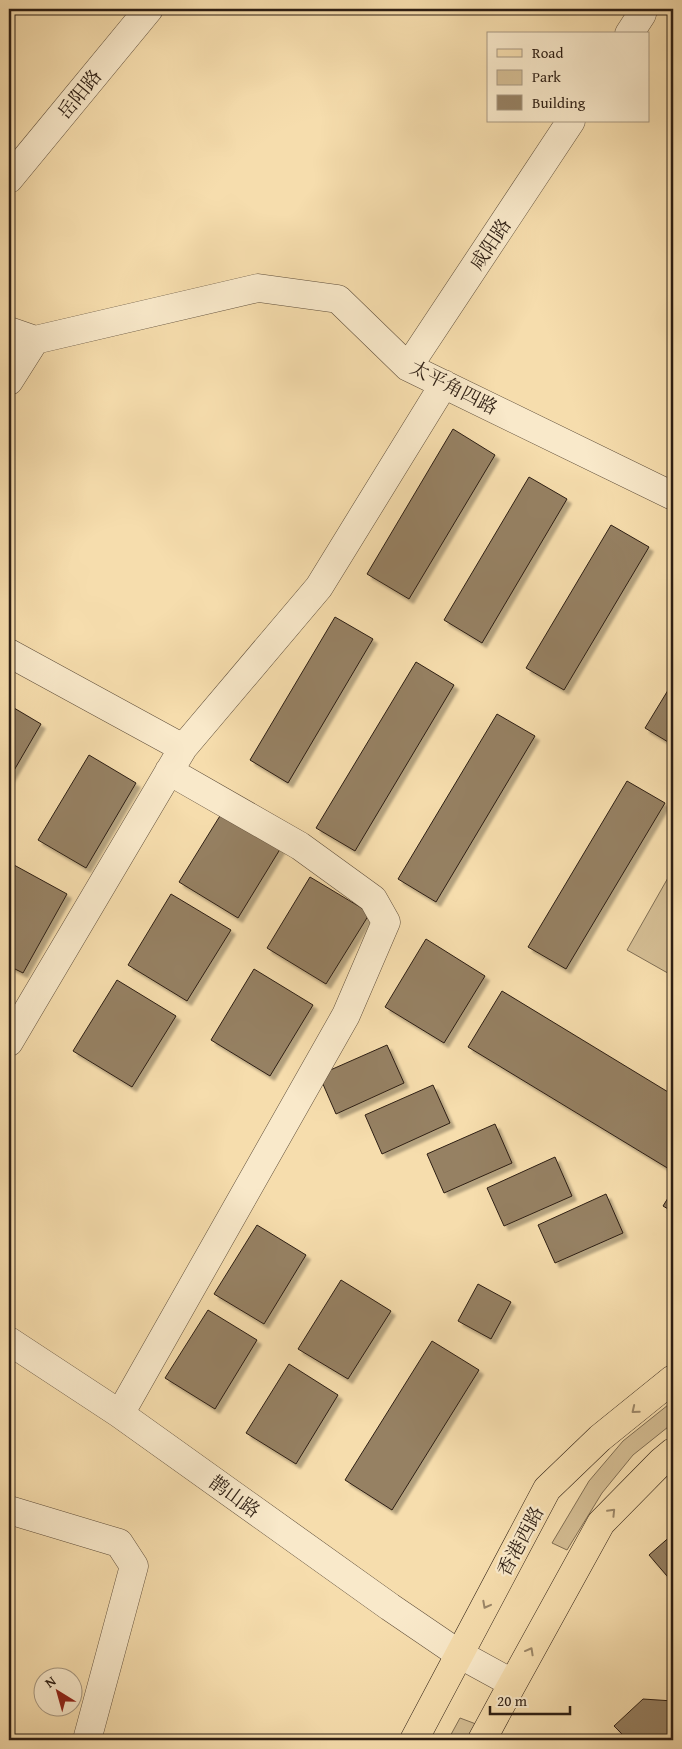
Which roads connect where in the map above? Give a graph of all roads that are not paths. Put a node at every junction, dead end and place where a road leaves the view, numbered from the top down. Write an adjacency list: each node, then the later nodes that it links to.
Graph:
1 (149, 9): 5 (street, 岳阳路)
2 (643, 9): 3 (street)
3 (631, 32)
4 (570, 122): 8 (street, 咸阳路)
5 (9, 179)
6 (9, 331): 7 (street)
7 (35, 340): 8 (street, 太平角四路); 9 (street)
8 (408, 366): 10 (street, 太平角四路)
9 (9, 381)
10 (444, 384): 11 (street, 太平角四路); 13 (street)
11 (673, 496)
12 (9, 653): 13 (street)
13 (183, 748): 14 (street)
14 (169, 771): 15 (street); 18 (street)
15 (13, 1025)
16 (9, 1341): 18 (street, 鹊山路)
17 (673, 1379): 21 (main road, 香港西路, one-way to 21)
18 (120, 1414): 21 (street, 鹊山路)
19 (673, 1452): 22 (main road, one-way to 19)
20 (9, 1510): 23 (street)
21 (460, 1654): 22 (street, 鹊山路); 24 (main road, 香港西路)
22 (512, 1683): 25 (main road)
23 (87, 1740)
24 (414, 1740)
25 (482, 1740)

